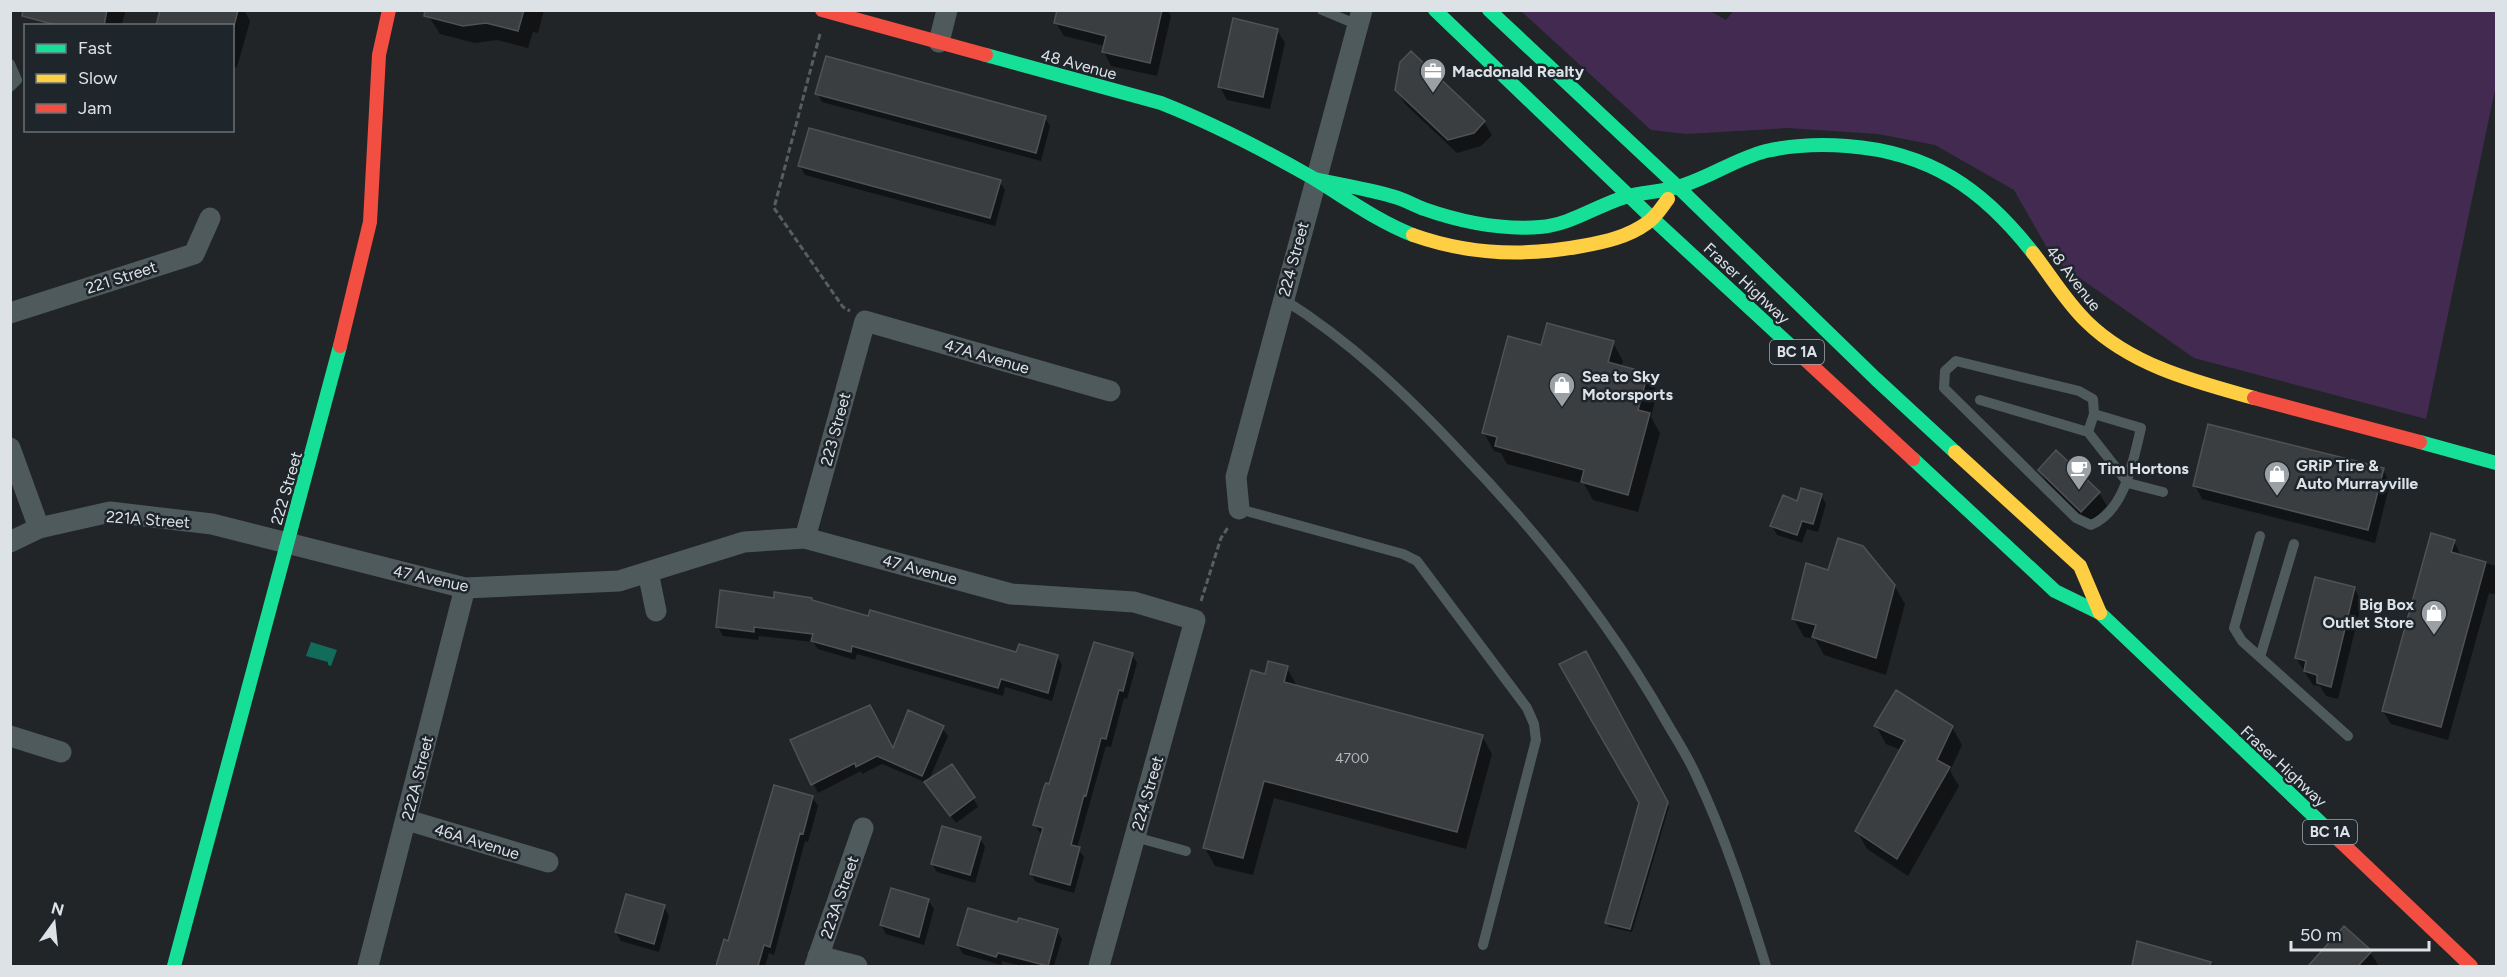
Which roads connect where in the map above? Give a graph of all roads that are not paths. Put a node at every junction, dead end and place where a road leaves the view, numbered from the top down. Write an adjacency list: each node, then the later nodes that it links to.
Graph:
1 (389, 10): 32 (main road, 222 Street)
2 (947, 10): 8 (street)
3 (1322, 10): 7 (lane)
4 (1435, 10): 13 (main road, Fraser Highway / BC 1A)
5 (1489, 10): 12 (main road, Fraser Highway / BC 1A)
6 (824, 11): 8 (main road, 48 Avenue)
7 (1360, 18): 11 (street, 224 Street)
8 (939, 42): 11 (main road, 48 Avenue)
9 (10, 64): 10 (lane)
10 (10, 87)
11 (1315, 179): 13 (main road, 48 Avenue); 15 (main road, 48 Avenue); 16 (street, 224 Street)
12 (1678, 187): 13 (main road, 48 Avenue); 15 (main road, 48 Avenue); 24 (main road, 48 Avenue); 37 (main road, Fraser Highway / BC 1A)
13 (1629, 196): 15 (main road, Fraser Highway / BC 1A)
14 (210, 218): 17 (street, 221 Street)
15 (1652, 218): 37 (main road, Fraser Highway / BC 1A)
16 (1283, 299): 27 (street, 224 Street); 54 (lane)
17 (10, 313)
18 (865, 321): 19 (street, 47A Avenue); 30 (street, 223 Street)
19 (1110, 391)
20 (1980, 400): 22 (lane)
21 (2094, 414): 22 (lane); 25 (lane); 25 (lane)
22 (2088, 432): 25 (lane)
23 (10, 448): 28 (street)
24 (2496, 463)
25 (2128, 483): 26 (lane)
26 (2163, 492)
27 (1239, 509): 48 (lane)
28 (39, 528): 31 (street, 221A Street); 32 (street, 221A Street)
29 (2260, 536): 39 (lane)
30 (805, 538): 34 (street, 47 Avenue); 38 (street, 47 Avenue)
31 (10, 542)
32 (287, 544): 35 (street, 47 Avenue); 50 (main road, 222 Street)
33 (2294, 544): 39 (lane)
34 (648, 572): 35 (street, 47 Avenue); 36 (street)
35 (465, 588): 43 (street, 222A Street)
36 (656, 611)
37 (2100, 613): 55 (main road, Fraser Highway / BC 1A)
38 (1195, 620): 45 (street, 224 Street)
39 (2260, 657): 41 (lane)
40 (10, 736): 42 (street)
41 (2348, 736)
42 (61, 752)
43 (407, 820): 47 (street, 46A Avenue); 51 (street, 222A Street)
44 (863, 828): 49 (street, 223A Street)
45 (1135, 837): 46 (lane); 53 (street, 224 Street)
46 (1185, 851)
47 (548, 862)
48 (1483, 945)
49 (817, 961): 52 (street)
50 (174, 966)
51 (368, 966)
52 (857, 966)
53 (1099, 966)
54 (1766, 966)
55 (2471, 966)

